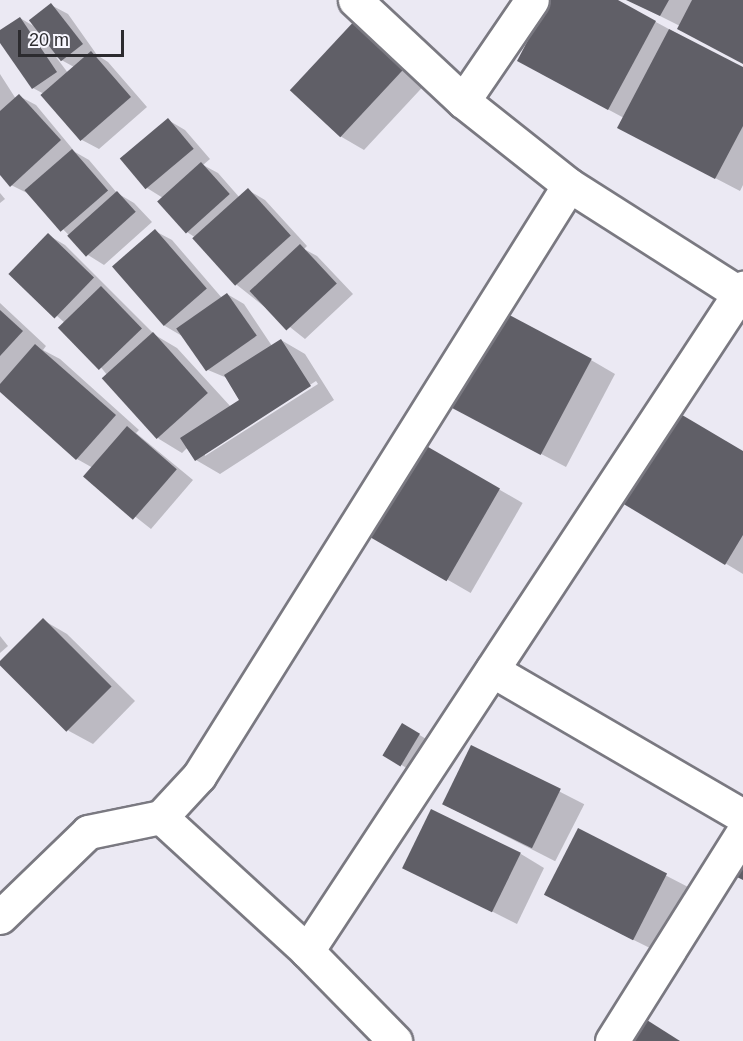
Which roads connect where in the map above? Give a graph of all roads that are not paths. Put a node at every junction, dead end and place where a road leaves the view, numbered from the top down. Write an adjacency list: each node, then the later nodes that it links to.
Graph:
1 (355, 0): 3 (street)
2 (532, 0): 3 (street)
3 (463, 101): 4 (street)
4 (569, 185): 5 (street); 8 (street)
5 (742, 293): 6 (street)
6 (492, 670): 7 (street); 11 (street)
7 (743, 816)
8 (161, 817): 10 (street); 11 (street)
9 (743, 832): 13 (street)
10 (4, 904)
11 (307, 951): 12 (street)
12 (395, 1041)
13 (612, 1041)

